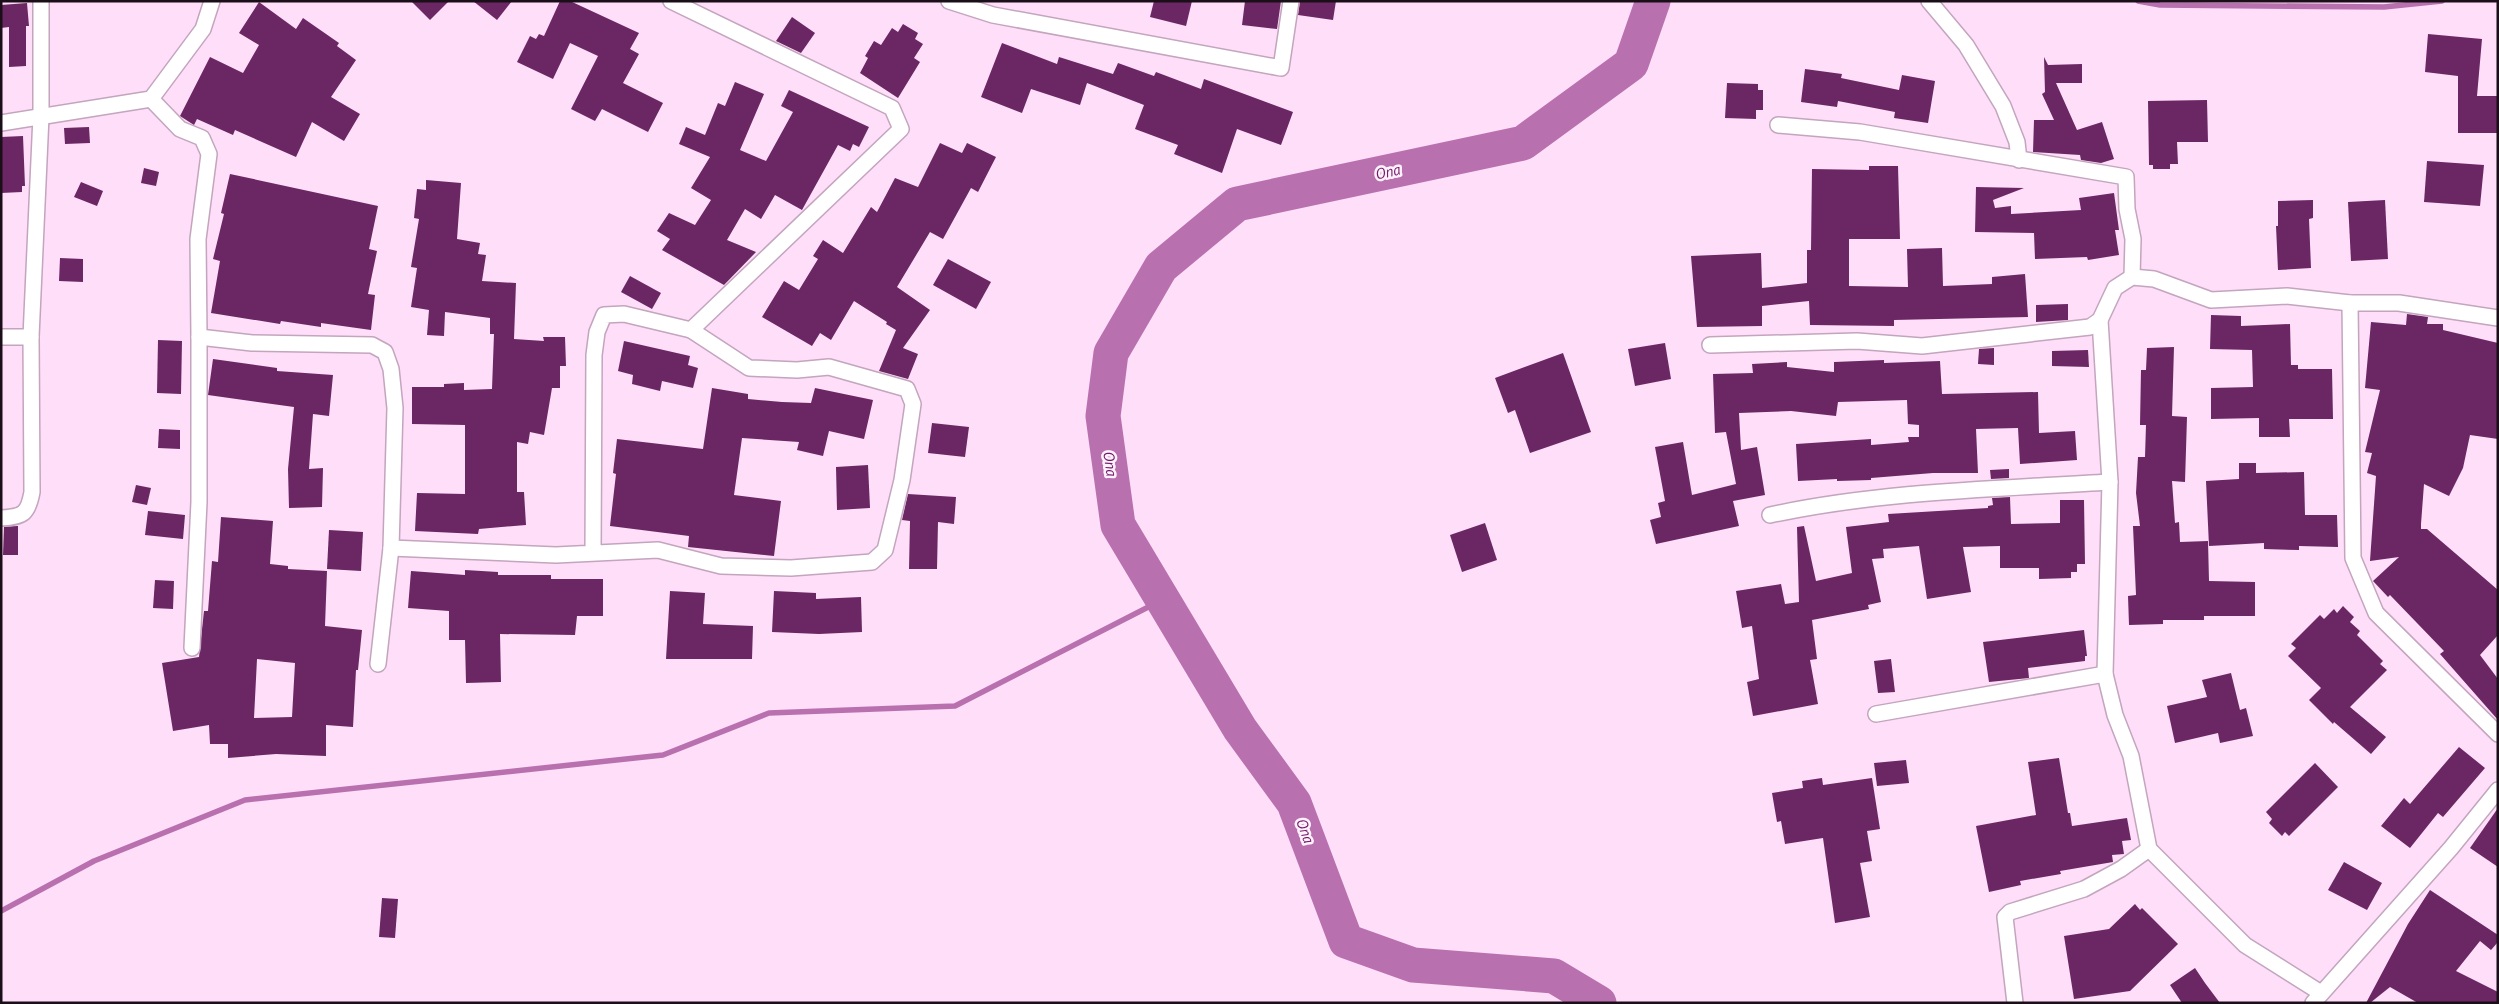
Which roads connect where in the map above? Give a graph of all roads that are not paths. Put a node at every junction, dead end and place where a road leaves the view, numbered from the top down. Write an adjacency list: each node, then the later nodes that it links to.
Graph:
1 (41, 1): 8 (street)
2 (212, 1): 7 (street)
3 (672, 1): 16 (street)
4 (949, 1): 5 (street)
5 (1291, 1)
6 (1929, 1): 11 (street)
7 (151, 100): 8 (street); 19 (street)
8 (41, 116): 9 (street); 18 (street)
9 (1, 123)
10 (1778, 125): 11 (street)
11 (2018, 160): 12 (street)
12 (2132, 278): 13 (street); 15 (street)
13 (2350, 303): 14 (street); 30 (street)
14 (2498, 318)
15 (2100, 320): 20 (street); 21 (street)
16 (691, 330): 25 (street); 25 (street)
17 (1, 337): 18 (street)
18 (31, 337): 23 (street)
19 (198, 337): 24 (street); 26 (street)
20 (1710, 346)
21 (2110, 482): 22 (street); 28 (street)
22 (1770, 515)
23 (1, 518)
24 (391, 548): 25 (street); 27 (street)
25 (593, 553)
26 (192, 648)
27 (378, 664)
28 (2105, 674): 29 (street); 32 (street)
29 (1876, 714)
30 (2498, 734)
31 (2498, 790): 33 (street)
32 (2149, 849): 33 (street); 34 (street)
33 (2317, 998)
34 (2015, 1003)

